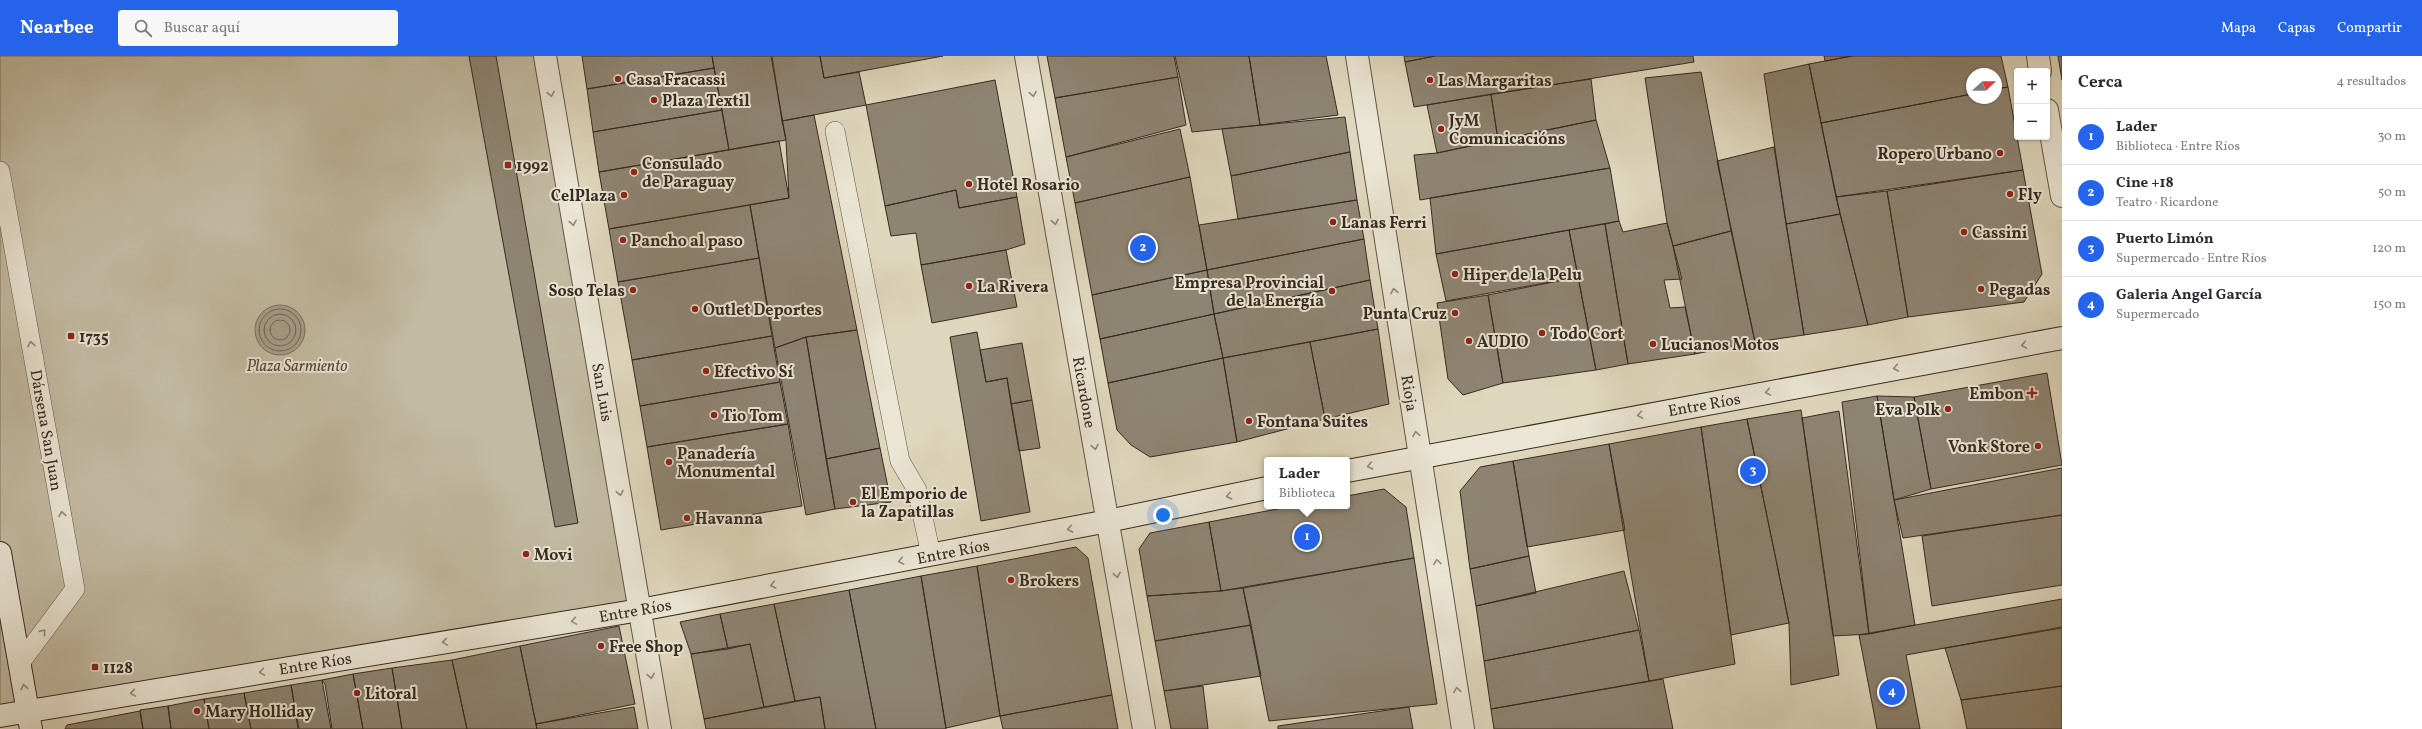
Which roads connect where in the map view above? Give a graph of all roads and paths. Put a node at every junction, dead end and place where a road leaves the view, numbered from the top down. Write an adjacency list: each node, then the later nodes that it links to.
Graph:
1 (545, 56): 17 (main road, San Luis, one-way to 17)
2 (1026, 56): 14 (main road, Ricardone, one-way to 14)
3 (1357, 56): 11 (main road, Rioja, one-way to 3)
4 (2038, 56): 5 (main road)
5 (2040, 68)
6 (2050, 127): 9 (main road)
7 (835, 131): 16 (lane)
8 (1, 176): 18 (lane, Dársena San Juan, one-way to 8)
9 (2062, 196)
10 (2062, 338): 11 (main road, Entre Ríos, one-way to 11)
11 (1420, 456): 12 (main road, Entre Ríos, one-way to 12); 23 (main road, Rioja, one-way to 11)
12 (1350, 470)
13 (1264, 489): 14 (main road, Entre Ríos, one-way to 14)
14 (1108, 521): 16 (main road, Entre Ríos, one-way to 16); 22 (main road, Ricardone, one-way to 22)
15 (0, 553): 18 (main road)
16 (931, 555): 17 (main road, Entre Ríos, one-way to 17)
17 (640, 610): 20 (main road, Entre Ríos, one-way to 20); 21 (main road, San Luis, one-way to 21)
18 (20, 663): 20 (main road, one-way to 18)
19 (0, 716): 20 (main road, Entre Ríos)
20 (30, 720)
21 (660, 729)
22 (1144, 729)
23 (1463, 729)

